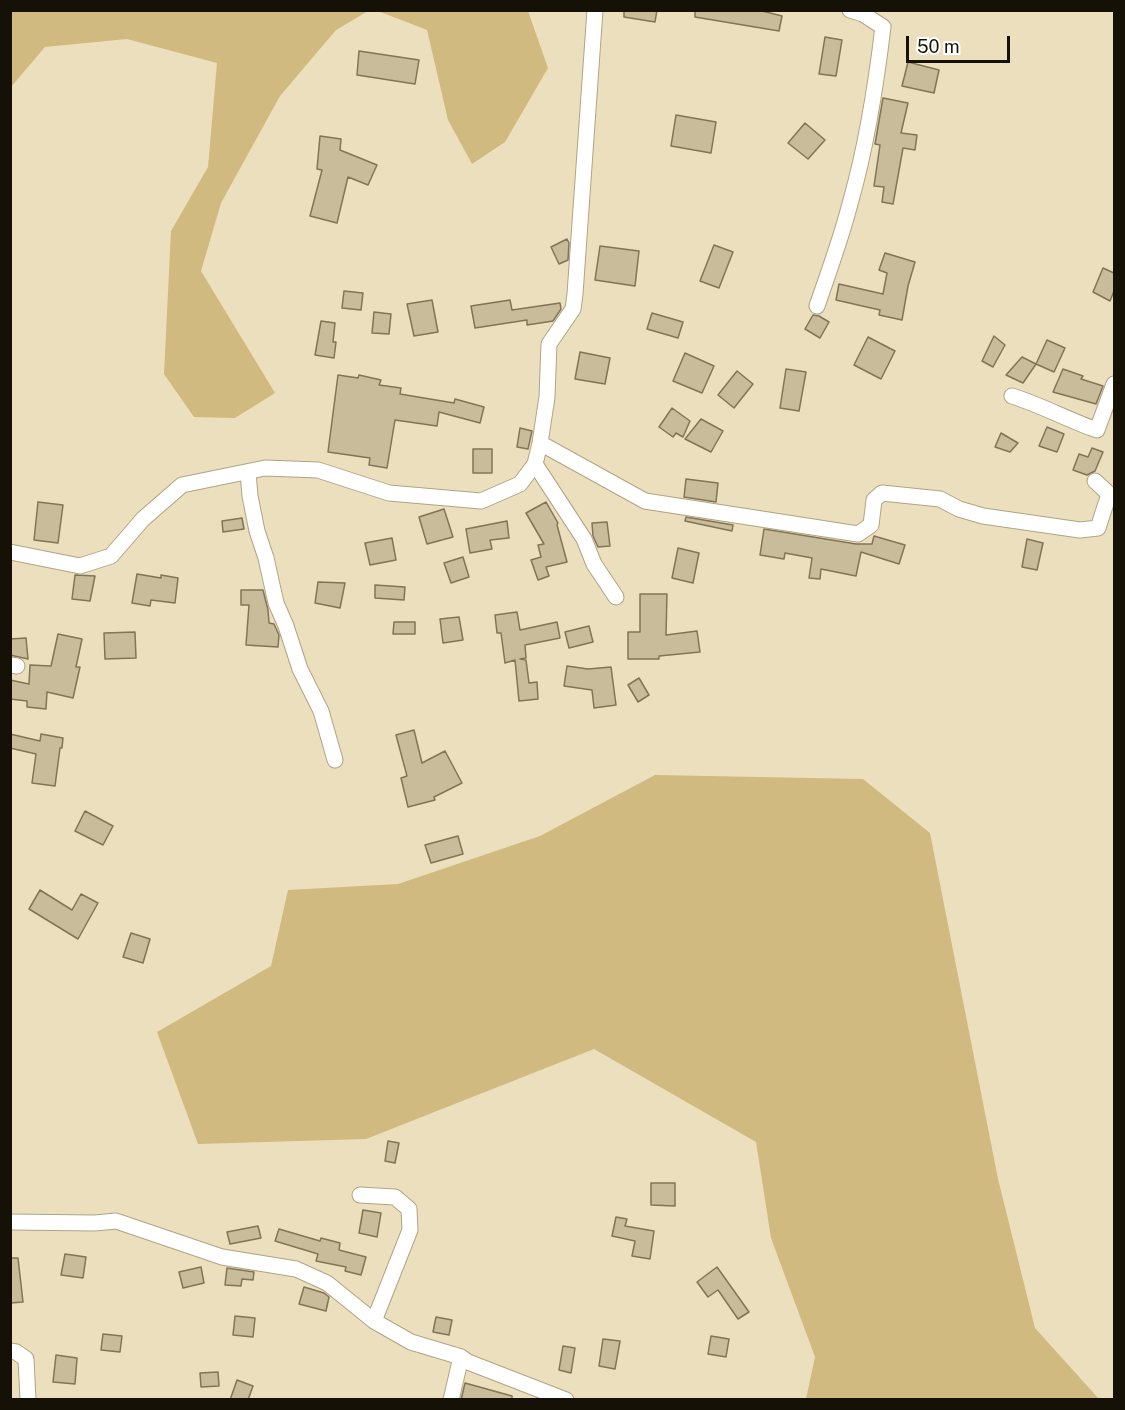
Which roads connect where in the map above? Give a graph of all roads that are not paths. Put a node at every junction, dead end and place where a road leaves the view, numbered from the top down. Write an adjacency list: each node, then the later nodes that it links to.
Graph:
1 (595, 10): 6 (street)
2 (850, 10): 3 (street)
3 (817, 306)
4 (1114, 384): 5 (street)
5 (1012, 396)
6 (540, 443): 7 (street); 10 (street)
7 (535, 464): 8 (street); 12 (street)
8 (248, 472): 11 (street); 13 (street)
9 (1095, 481): 10 (street)
10 (1112, 492)
11 (10, 552)
12 (616, 597)
13 (334, 760)
14 (360, 1195): 16 (street)
15 (10, 1222): 16 (street)
16 (374, 1321): 18 (street)
17 (10, 1351): 19 (street)
18 (461, 1357): 20 (street); 21 (street)
19 (28, 1400)
20 (451, 1400)
21 (566, 1400)

